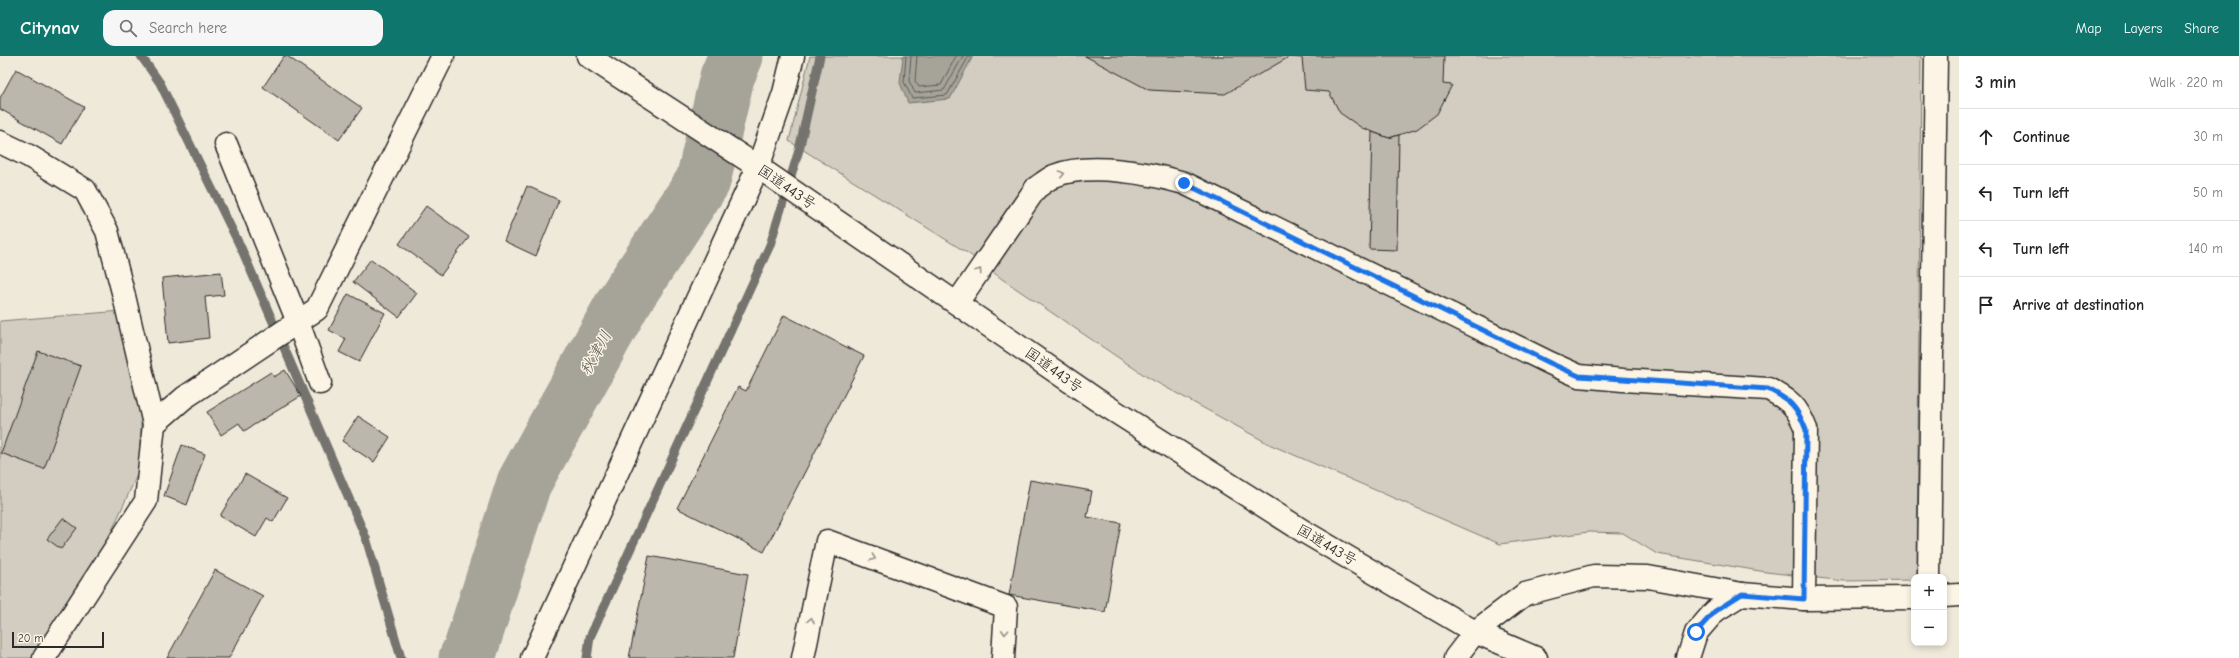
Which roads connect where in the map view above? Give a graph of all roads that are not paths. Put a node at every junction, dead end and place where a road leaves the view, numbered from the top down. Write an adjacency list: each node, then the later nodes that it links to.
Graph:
1 (443, 56): 9 (main road)
2 (588, 56): 7 (main road, 国道443号)
3 (793, 56): 7 (main road)
4 (1936, 56): 12 (main road)
5 (0, 142): 11 (main road)
6 (226, 144): 9 (main road)
7 (758, 167): 8 (main road, 国道443号); 18 (main road)
8 (957, 303): 15 (main road, one-way to 15); 16 (main road, 国道443号)
9 (296, 324): 10 (main road); 11 (main road)
10 (320, 383)
11 (154, 424): 17 (main road)
12 (1929, 574)
13 (1742, 594): 15 (main road); 16 (main road); 23 (main road)
14 (1911, 598): 15 (main road)
15 (1804, 599)
16 (1475, 632): 21 (main road); 22 (main road, 国道443号)
17 (44, 658)
18 (532, 658)
19 (804, 658): 20 (main road, one-way to 20)
20 (1003, 658)
21 (1455, 658)
22 (1536, 658)
23 (1688, 658)

